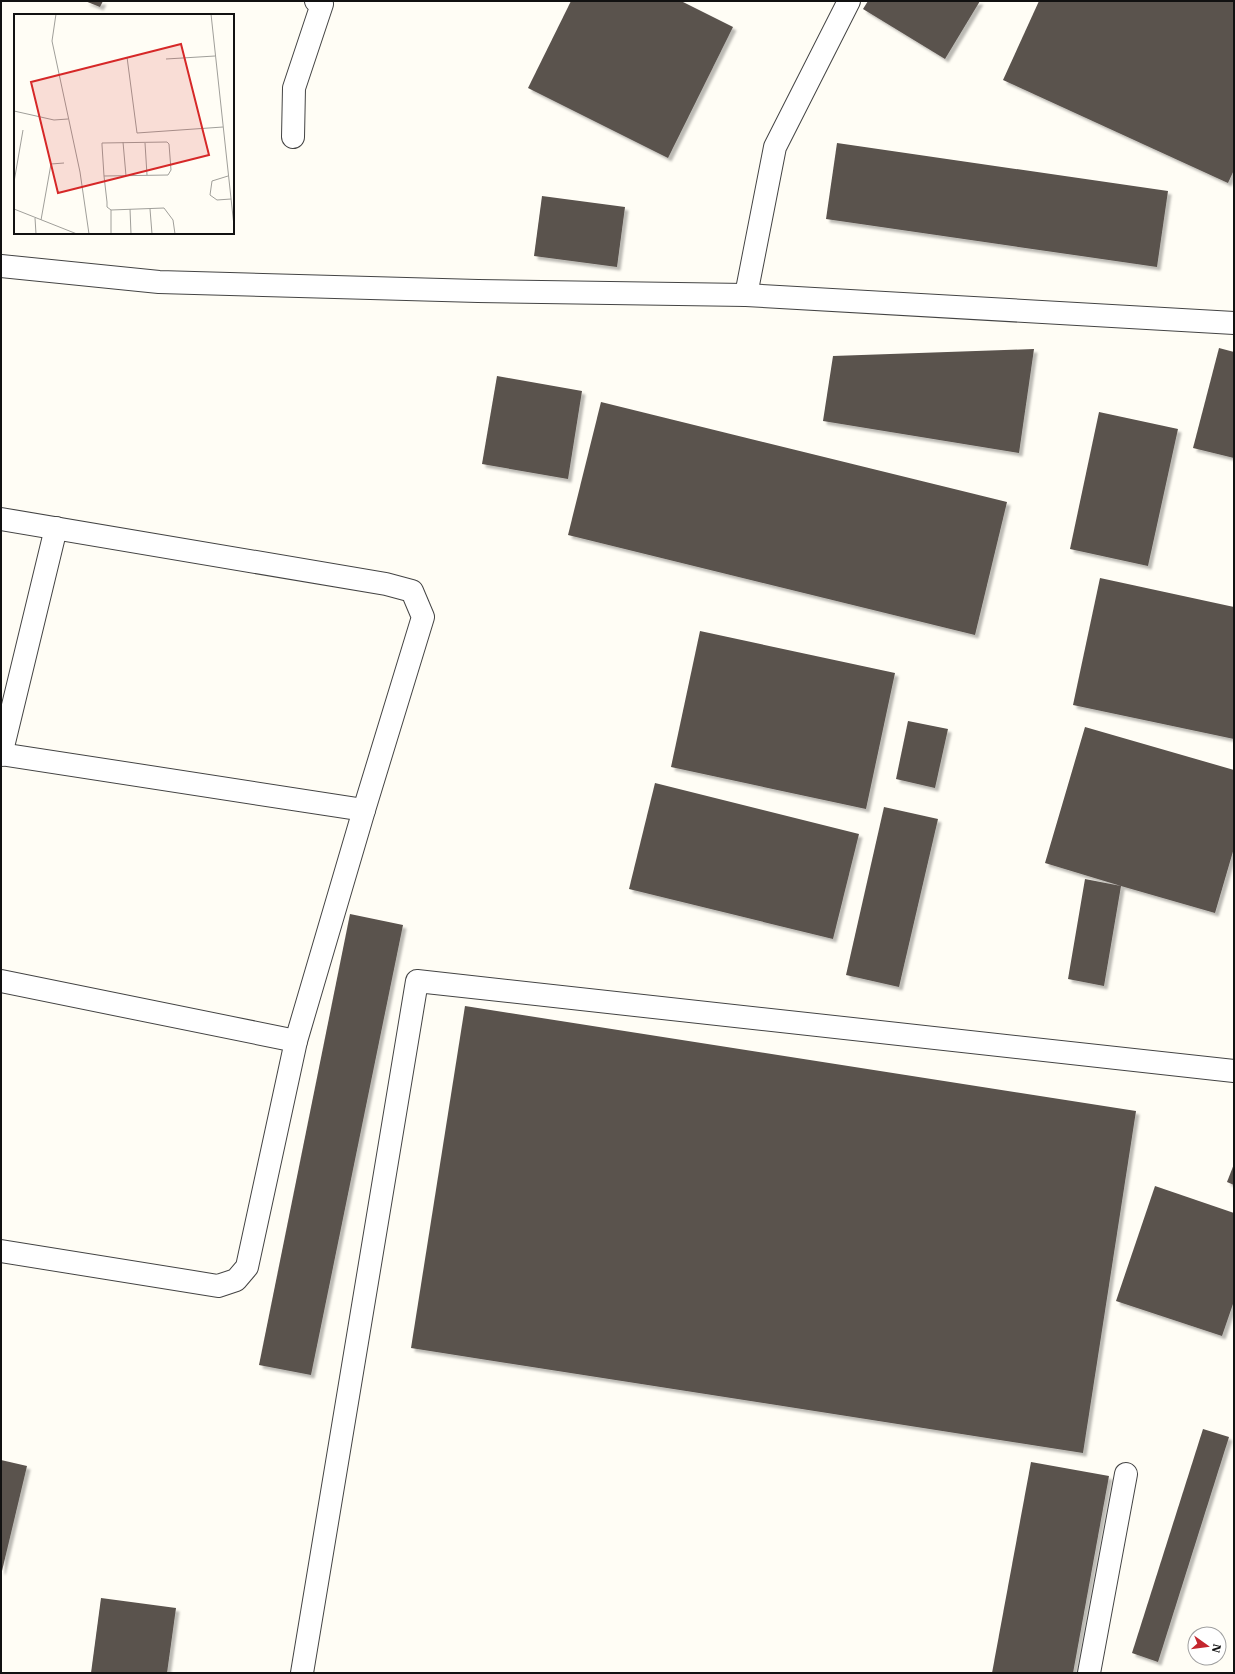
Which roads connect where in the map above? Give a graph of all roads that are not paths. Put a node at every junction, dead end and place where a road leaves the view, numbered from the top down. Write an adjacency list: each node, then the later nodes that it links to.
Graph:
1 (316, 1): 3 (street)
2 (849, 1): 5 (street)
3 (293, 137)
4 (1, 266): 5 (street)
5 (746, 295): 6 (street)
6 (1234, 322)
7 (1, 519): 8 (street)
8 (56, 528): 9 (street); 10 (street)
9 (1, 754): 10 (street)
10 (364, 810): 12 (street)
11 (1, 981): 12 (street)
12 (296, 1041): 14 (street)
13 (1234, 1071): 16 (street)
14 (1, 1251)
15 (1126, 1474): 17 (street)
16 (302, 1673)
17 (1089, 1673)

